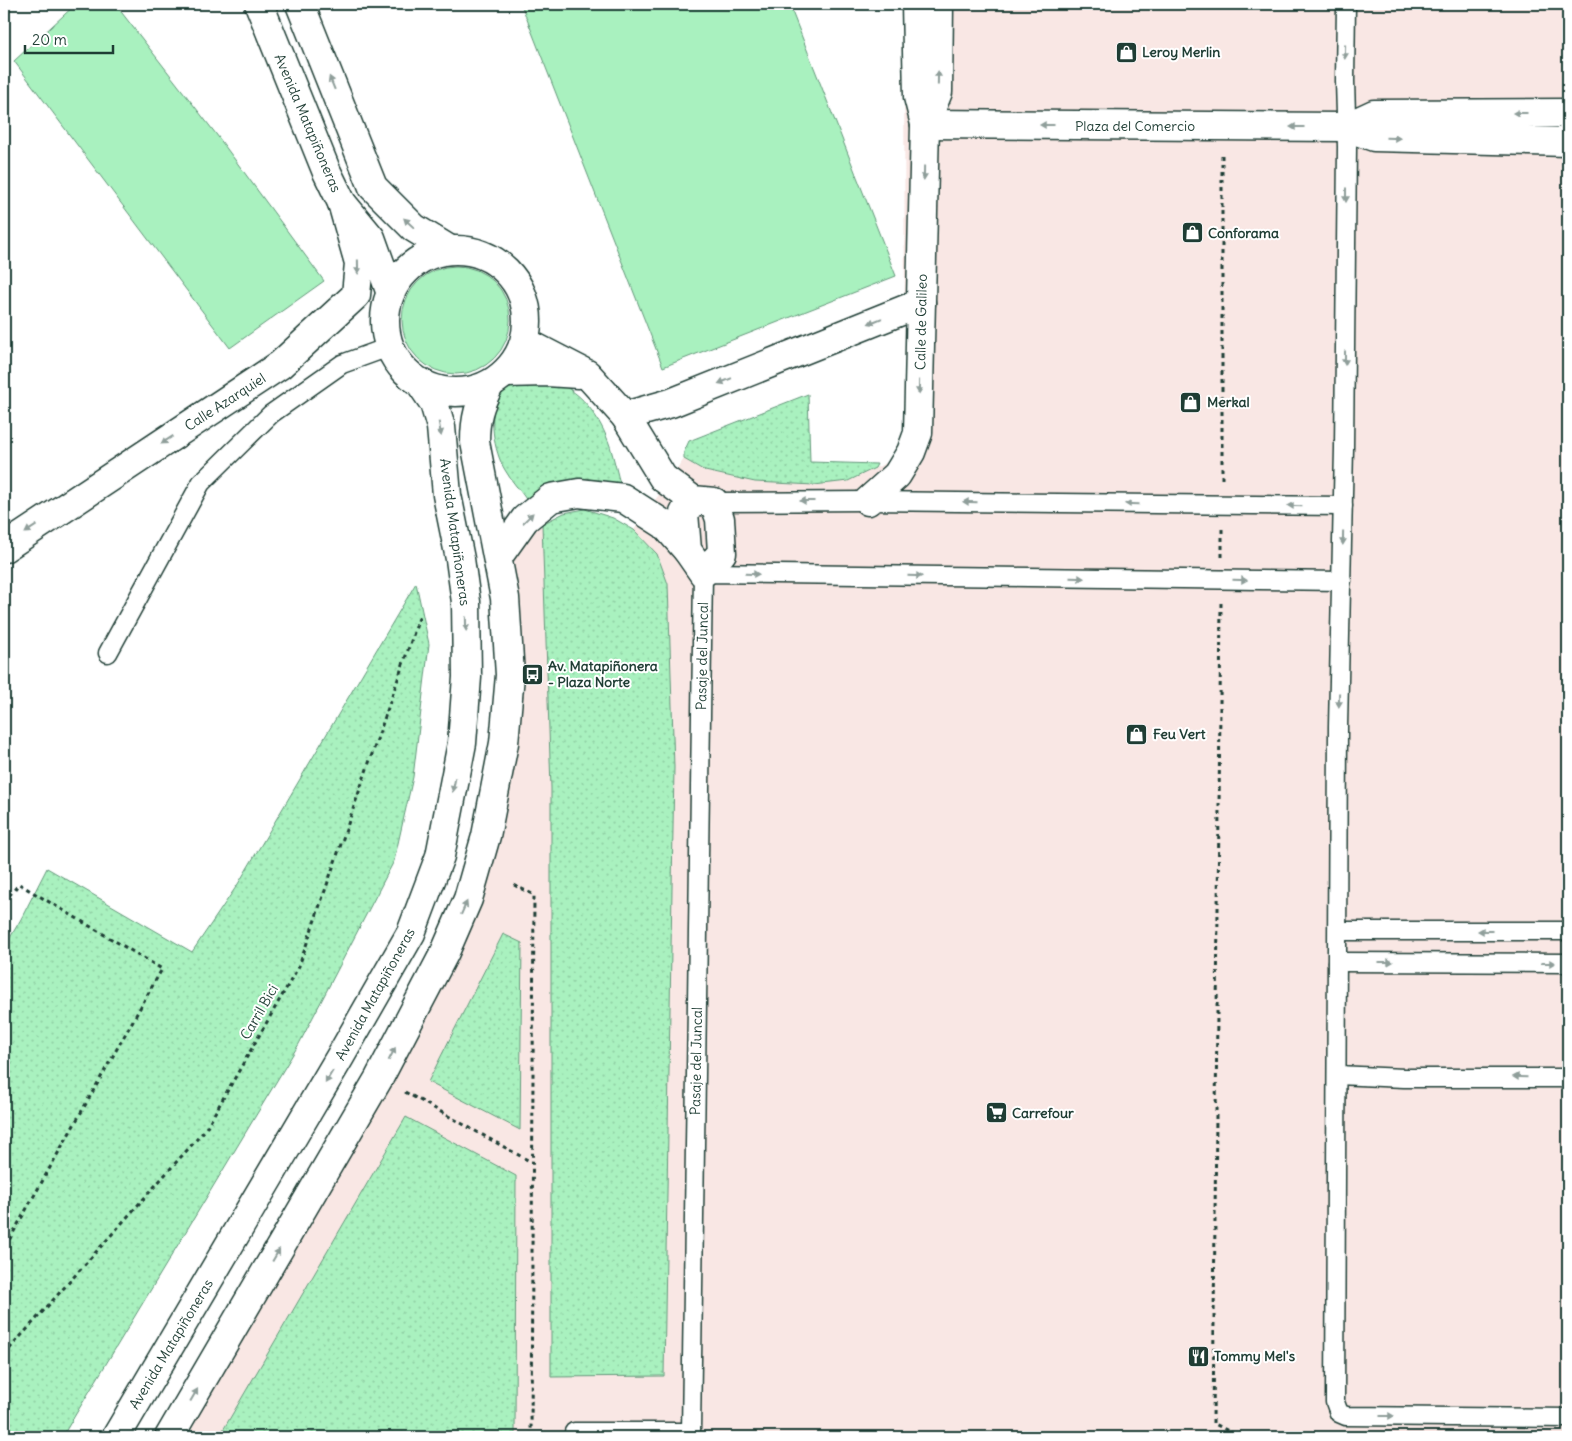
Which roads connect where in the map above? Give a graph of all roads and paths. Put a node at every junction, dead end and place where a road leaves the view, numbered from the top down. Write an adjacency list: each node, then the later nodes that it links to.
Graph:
1 (259, 4): 11 (street, Avenida Matapiñoneras)
2 (300, 4): 12 (street, one-way to 2)
3 (916, 4): 7 (street, Calle de Galileo)
4 (939, 4): 7 (street, Calle de Galileo, one-way to 4)
5 (1346, 4): 8 (lane, one-way to 8)
6 (1568, 113): 8 (street, Plaza del Comercio, one-way to 8)
7 (924, 124): 8 (street, Plaza del Comercio, one-way to 7); 14 (street, Calle de Galileo, one-way to 14)
8 (1346, 127): 9 (street, Plaza del Comercio, one-way to 9); 24 (lane, one-way to 24)
9 (1568, 142)
10 (1231, 154): 23 (path)
11 (342, 203): 13 (street, Avenida Matapiñoneras); 25 (street, Calle Azarquiel, one-way to 25)
12 (450, 250): 13 (street); 15 (street)
13 (390, 291): 16 (street)
14 (921, 303): 20 (street, one-way to 20); 22 (street, Calle de Galileo, one-way to 22)
15 (525, 342): 17 (street); 18 (street)
16 (389, 347): 19 (street); 32 (lane)
17 (588, 374): 18 (street); 20 (street)
18 (498, 379): 19 (street); 27 (street)
19 (421, 384): 47 (street, Avenida Matapiñoneras, one-way to 47)
20 (625, 416): 21 (street)
21 (703, 501): 22 (lane, one-way to 21); 26 (street); 28 (street)
22 (868, 501): 23 (lane, one-way to 22)
23 (1222, 505): 24 (lane, one-way to 23); 29 (path)
24 (1343, 506): 30 (lane, one-way to 30)
25 (4, 548)
26 (687, 550): 27 (street, one-way to 26); 28 (street)
27 (498, 557): 48 (street, one-way to 27)
28 (703, 573): 29 (lane, one-way to 29); 46 (lane, Pasaje del Juncal)
29 (1221, 580): 30 (lane, one-way to 30); 50 (path)
30 (1342, 581): 35 (lane, one-way to 35)
31 (420, 615): 44 (path, Carril Bici)
32 (108, 653)
33 (514, 886): 42 (path)
34 (4, 902): 43 (path)
35 (1338, 931): 36 (lane, one-way to 35); 37 (lane)
36 (1568, 931)
37 (1337, 962): 38 (lane, one-way to 38); 39 (lane)
38 (1568, 963)
39 (1337, 1075): 40 (lane, one-way to 39); 45 (lane, one-way to 45)
40 (1568, 1078)
41 (405, 1092): 42 (path)
42 (533, 1163): 49 (path)
43 (4, 1249)
44 (4, 1355)
45 (1568, 1418)
46 (574, 1432)
47 (116, 1437)
48 (169, 1437)
49 (531, 1437)
50 (1240, 1437)

